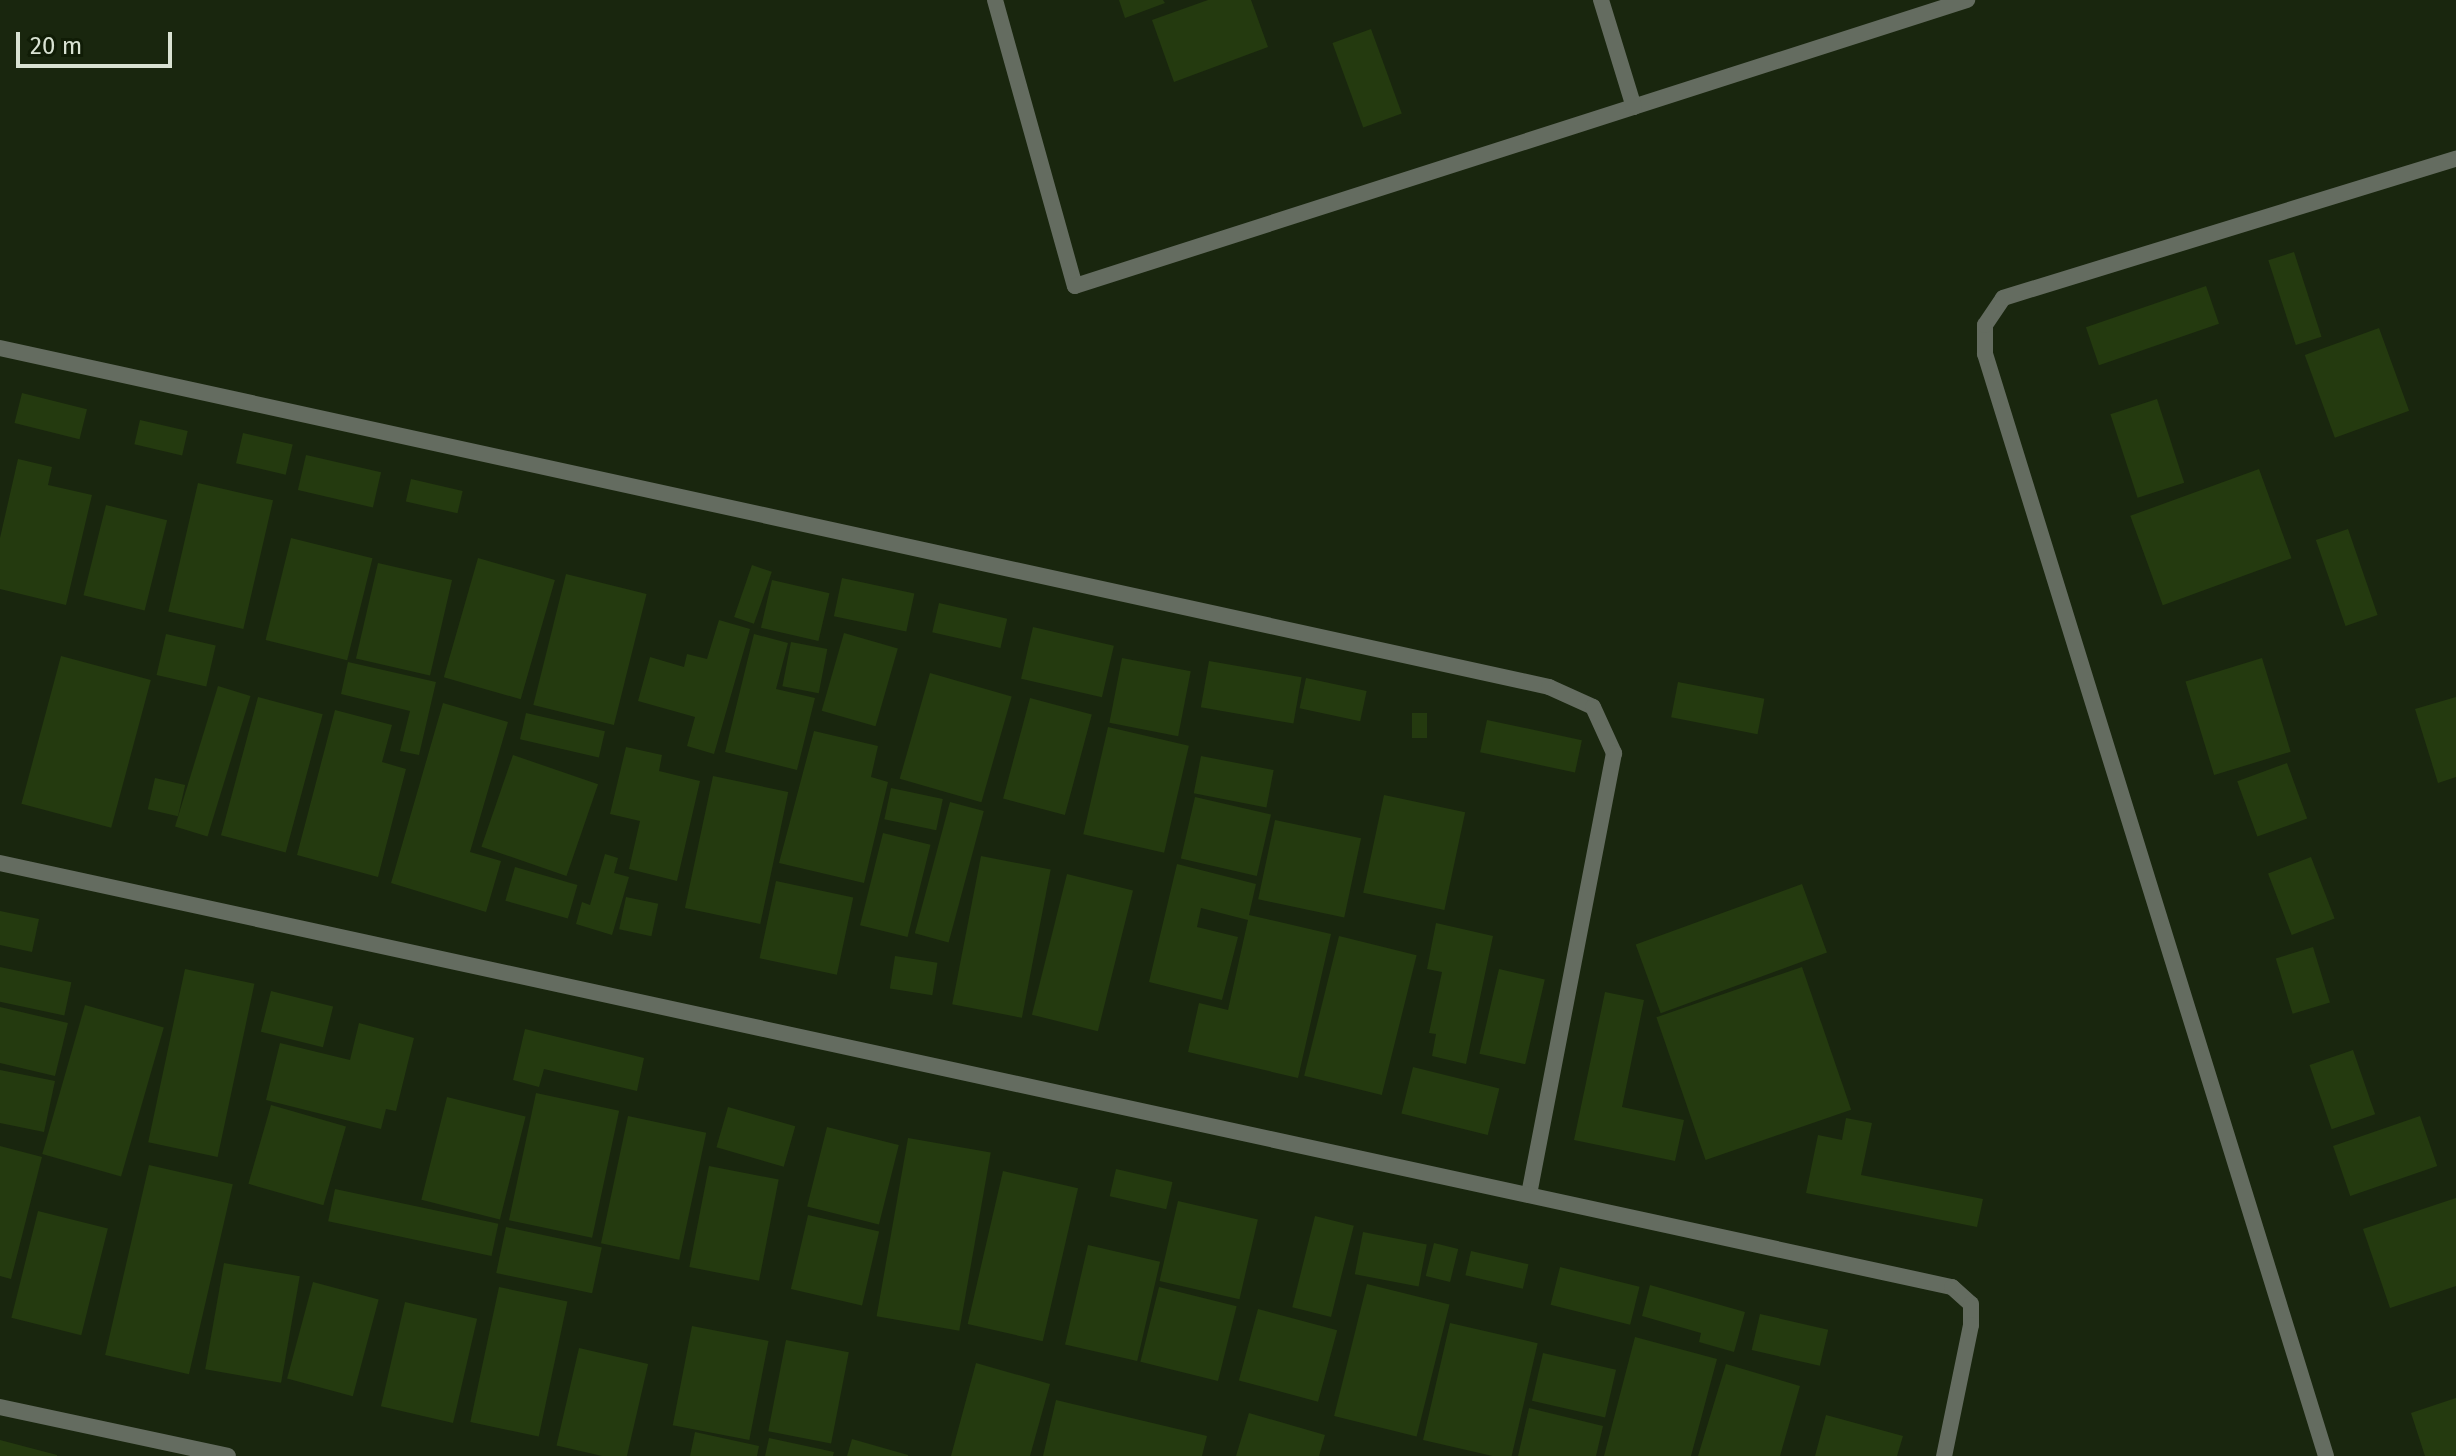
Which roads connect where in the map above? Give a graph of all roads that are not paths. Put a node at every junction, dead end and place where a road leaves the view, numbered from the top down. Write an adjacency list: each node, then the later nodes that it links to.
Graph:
1 (995, 0): 4 (street)
2 (1601, 0): 4 (street)
3 (1967, 0): 4 (street)
4 (1634, 107)
5 (2456, 159): 12 (street)
6 (0, 348): 8 (street)
7 (0, 863): 8 (street)
8 (1529, 1195): 11 (street)
9 (0, 1407): 10 (street)
10 (228, 1456)
11 (1944, 1456)
12 (2326, 1456)

